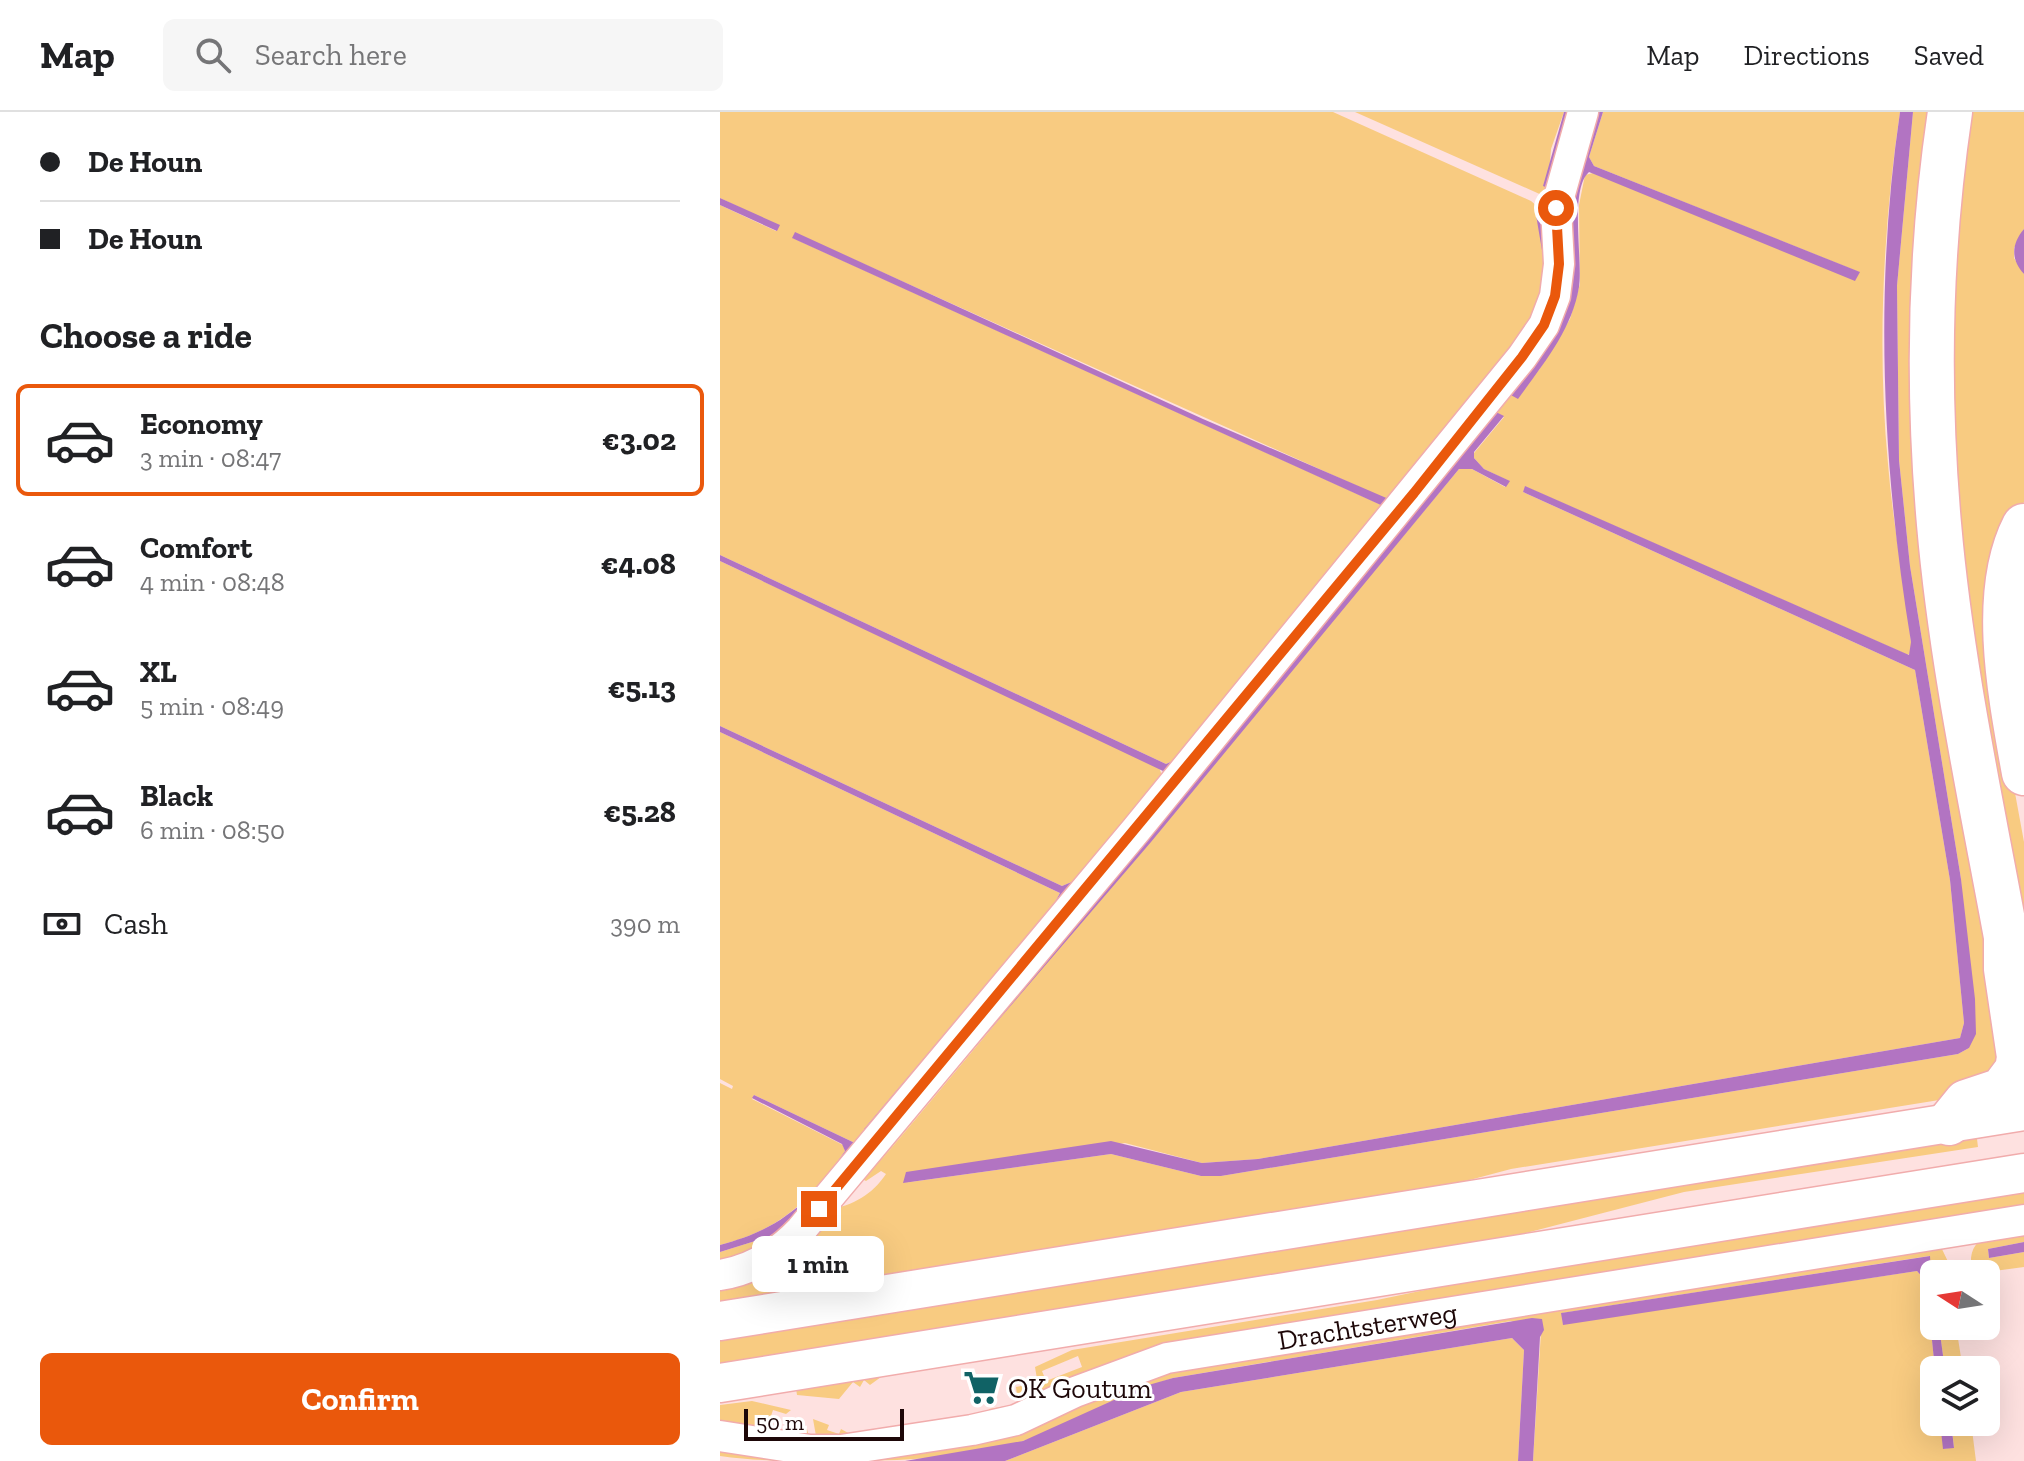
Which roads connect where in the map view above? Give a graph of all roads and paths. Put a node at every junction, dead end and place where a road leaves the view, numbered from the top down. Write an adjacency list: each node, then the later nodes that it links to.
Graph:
1 (1583, 112): 11 (street)
2 (1950, 112): 5 (highway)
3 (2024, 526): 4 (highway)
4 (2024, 773)
5 (2006, 937): 6 (highway); 8 (highway)
6 (2024, 1002)
7 (2024, 1111): 8 (main road)
8 (1949, 1123): 12 (main road)
9 (2024, 1173): 13 (main road, Drachtsterweg)
10 (2024, 1220): 14 (street, Drachtsterweg)
11 (720, 1275)
12 (720, 1321)
13 (720, 1383)
14 (720, 1436)

